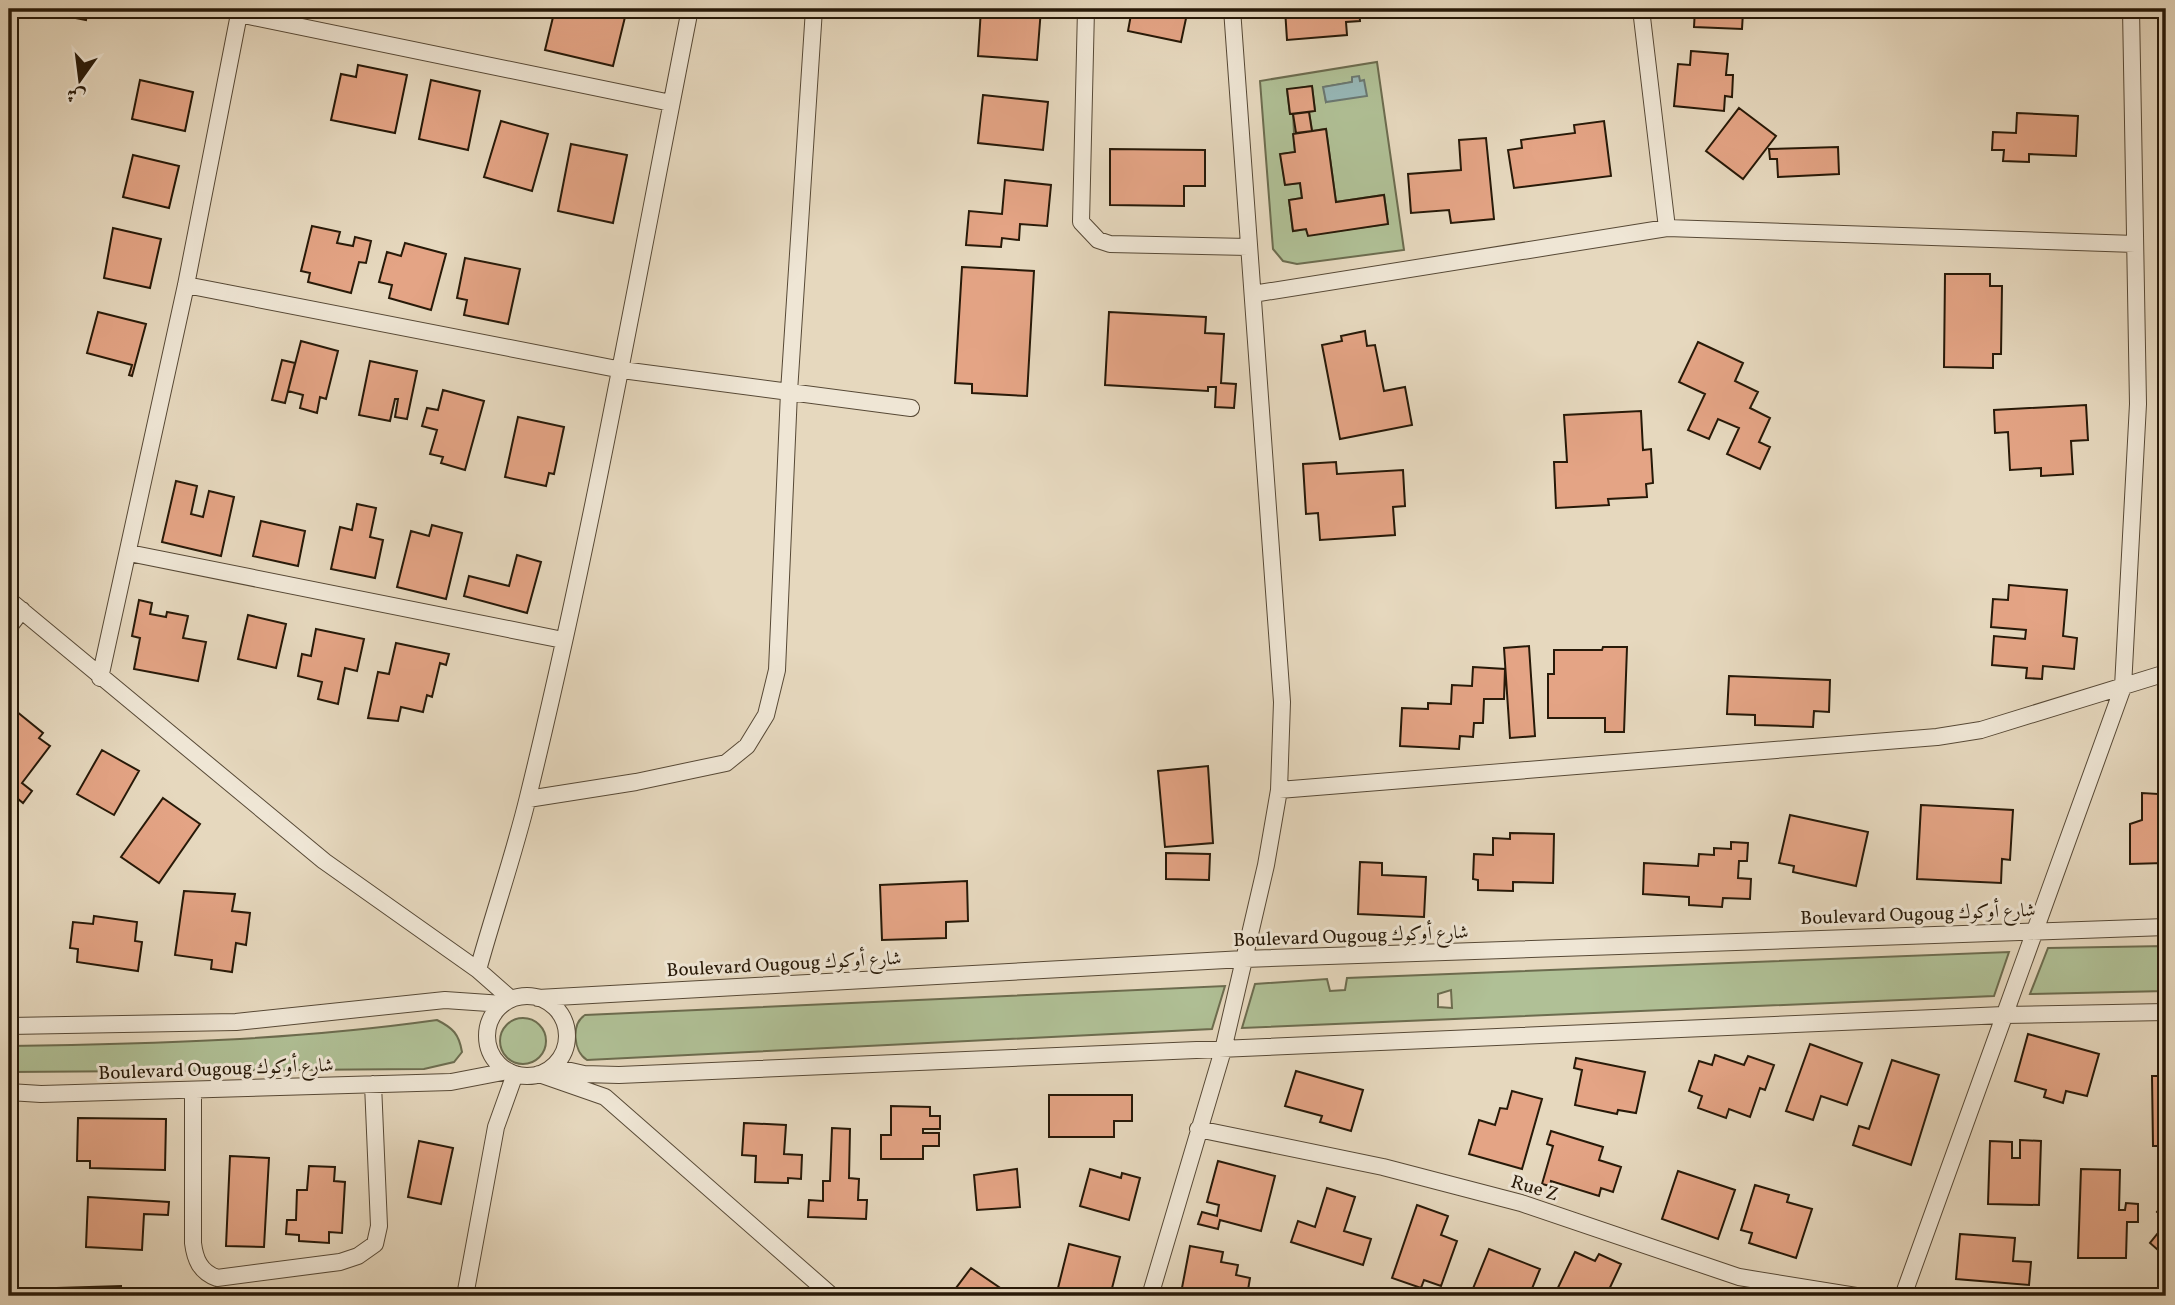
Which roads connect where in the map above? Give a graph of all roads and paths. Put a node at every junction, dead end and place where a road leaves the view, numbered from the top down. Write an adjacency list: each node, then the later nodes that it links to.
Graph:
1 (691, 9): 8 (street)
2 (814, 9): 15 (street)
3 (1086, 9): 11 (street)
4 (1232, 9): 11 (street)
5 (1641, 9): 9 (street)
6 (2130, 9): 10 (street)
7 (240, 11): 8 (street); 12 (street)
8 (671, 103): 14 (street)
9 (1667, 229): 10 (street); 13 (street)
10 (2135, 244): 23 (street)
11 (1248, 247): 13 (street)
12 (186, 285): 14 (street); 17 (street)
13 (1253, 295): 24 (street)
14 (622, 370): 15 (street); 20 (street)
15 (789, 392): 16 (street); 25 (street)
16 (911, 408)
17 (129, 553): 20 (street); 22 (street)
18 (15, 605): 19 (street); 22 (street)
19 (9, 627)
20 (563, 640): 25 (street)
21 (2166, 673): 23 (street)
22 (100, 678): 29 (street)
23 (2123, 687): 24 (street); 27 (street)
24 (1279, 790): 28 (street)
25 (528, 799): 29 (street)
26 (2166, 926): 27 (street, Boulevard Ougoug شارع أوكوك)
27 (2036, 930): 28 (street, Boulevard Ougoug شارع أوكوك); 33 (street)
28 (1244, 960): 30 (street, Boulevard Ougoug شارع أوكوك); 35 (street)
29 (478, 970): 31 (street)
30 (538, 998): 31 (street); 36 (street)
31 (507, 1002): 34 (street); 37 (street)
32 (2166, 1012): 33 (street)
33 (2004, 1015): 35 (street); 46 (street)
34 (9, 1026)
35 (1223, 1050): 36 (street); 41 (street)
36 (546, 1070): 37 (street); 43 (street)
37 (512, 1072): 38 (street, Boulevard Ougoug شارع أوكوك); 42 (street)
38 (373, 1084): 40 (street, Boulevard Ougoug شارع أوكوك); 40 (street)
39 (9, 1091): 40 (street, Boulevard Ougoug شارع أوكوك)
40 (192, 1091)
41 (1198, 1129): 44 (street); 45 (street, Rue Z)
42 (465, 1296)
43 (832, 1296)
44 (1150, 1296)
45 (1856, 1296)
46 (1903, 1296)

